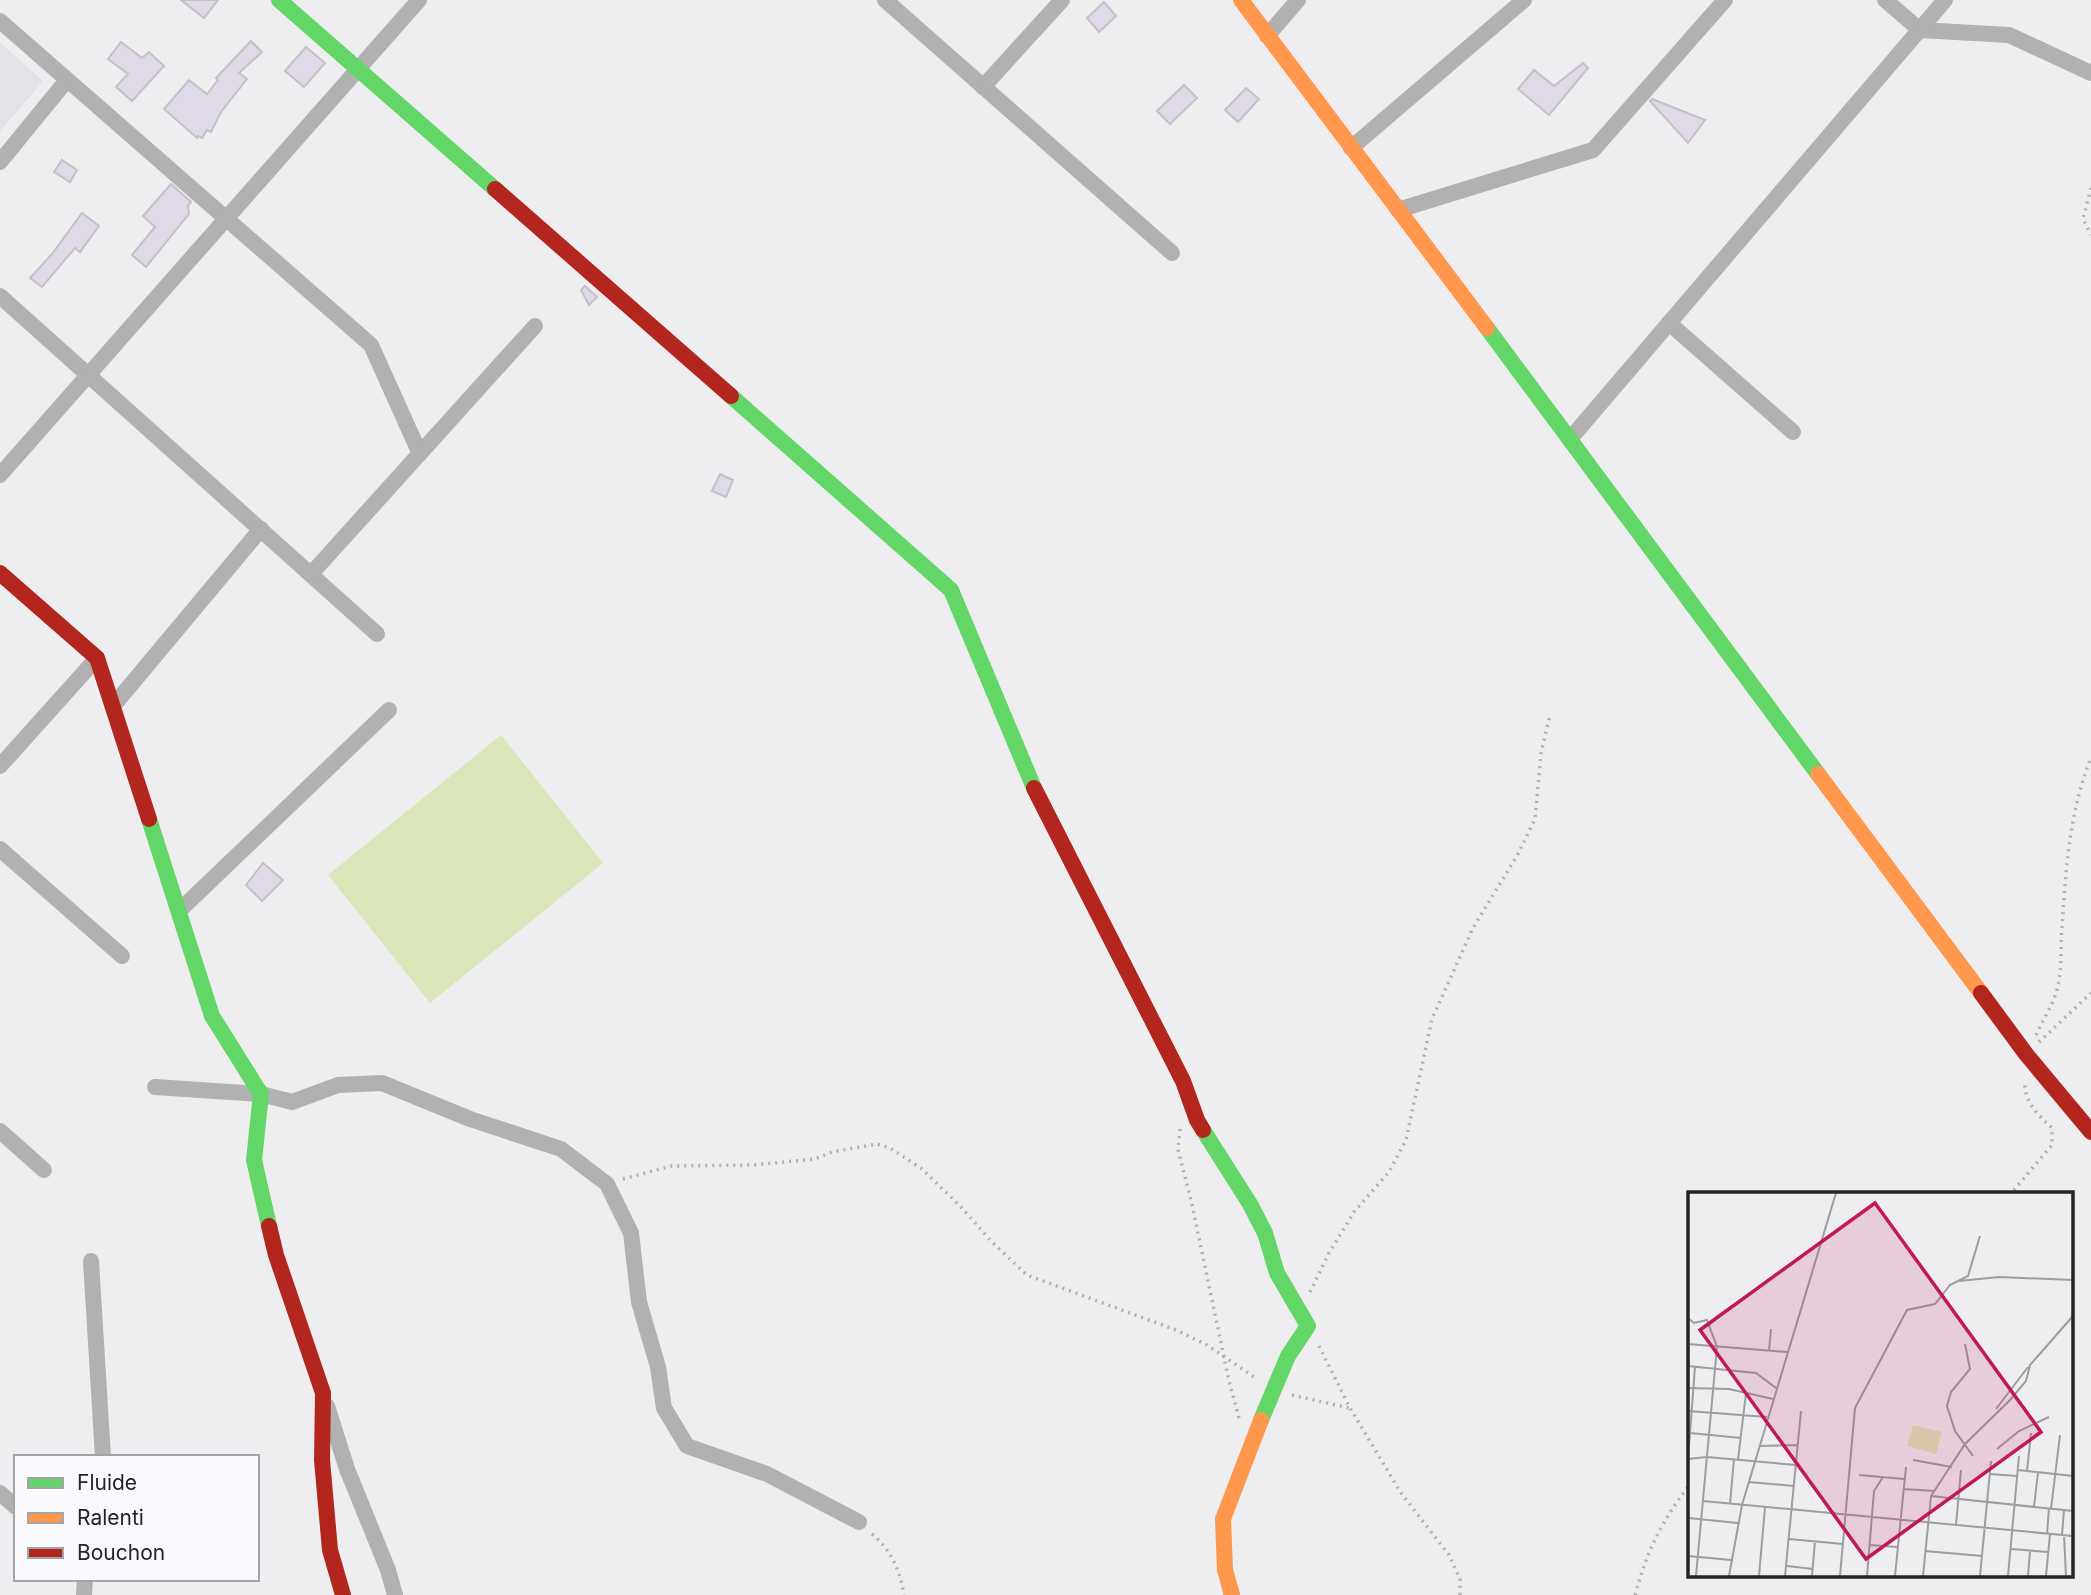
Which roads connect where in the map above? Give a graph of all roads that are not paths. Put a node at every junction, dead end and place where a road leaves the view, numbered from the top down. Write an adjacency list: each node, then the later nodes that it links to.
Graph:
1 (279, 0): 14 (street)
2 (419, 0): 14 (street)
3 (885, 0): 17 (street)
4 (1062, 0): 17 (street)
5 (1241, 0): 13 (street)
6 (1298, 0): 13 (street)
7 (1725, 0): 20 (street)
8 (1885, 0): 12 (street)
9 (1945, 0): 12 (street)
10 (1516, 2): 18 (street)
11 (0, 22): 16 (street)
12 (1920, 30): 15 (street); 24 (street)
13 (1267, 36): 18 (street)
14 (358, 70): 21 (street); 55 (street)
15 (2091, 73)
16 (68, 80): 19 (street); 21 (street)
17 (983, 87): 22 (street)
18 (1351, 148): 20 (street)
19 (0, 162)
20 (1398, 210): 28 (street)
21 (226, 219): 26 (street); 29 (street)
22 (1172, 253)
23 (0, 296): 26 (street)
24 (1669, 323): 27 (street); 28 (street)
25 (535, 326): 29 (street)
26 (89, 375): 30 (street); 31 (street)
27 (1793, 432)
28 (1570, 439): 45 (street)
29 (420, 454): 33 (street)
30 (0, 475)
31 (261, 529): 33 (street); 36 (street)
32 (0, 573): 35 (street)
33 (311, 574): 34 (street)
34 (377, 634)
35 (97, 658): 36 (street); 38 (street)
36 (113, 706): 40 (street)
37 (389, 710): 40 (street)
38 (0, 766)
39 (0, 849): 41 (street)
40 (179, 911): 43 (street)
41 (122, 956)
42 (155, 1087): 43 (street)
43 (261, 1094): 48 (street); 52 (street)
44 (0, 1131): 46 (street)
45 (2091, 1132)
46 (44, 1170)
47 (91, 1261): 49 (street)
48 (323, 1393): 53 (street); 54 (street)
49 (103, 1455)
50 (0, 1493): 51 (street)
51 (14, 1505)
52 (859, 1522)
53 (343, 1595)
54 (395, 1595)
55 (1232, 1595)

